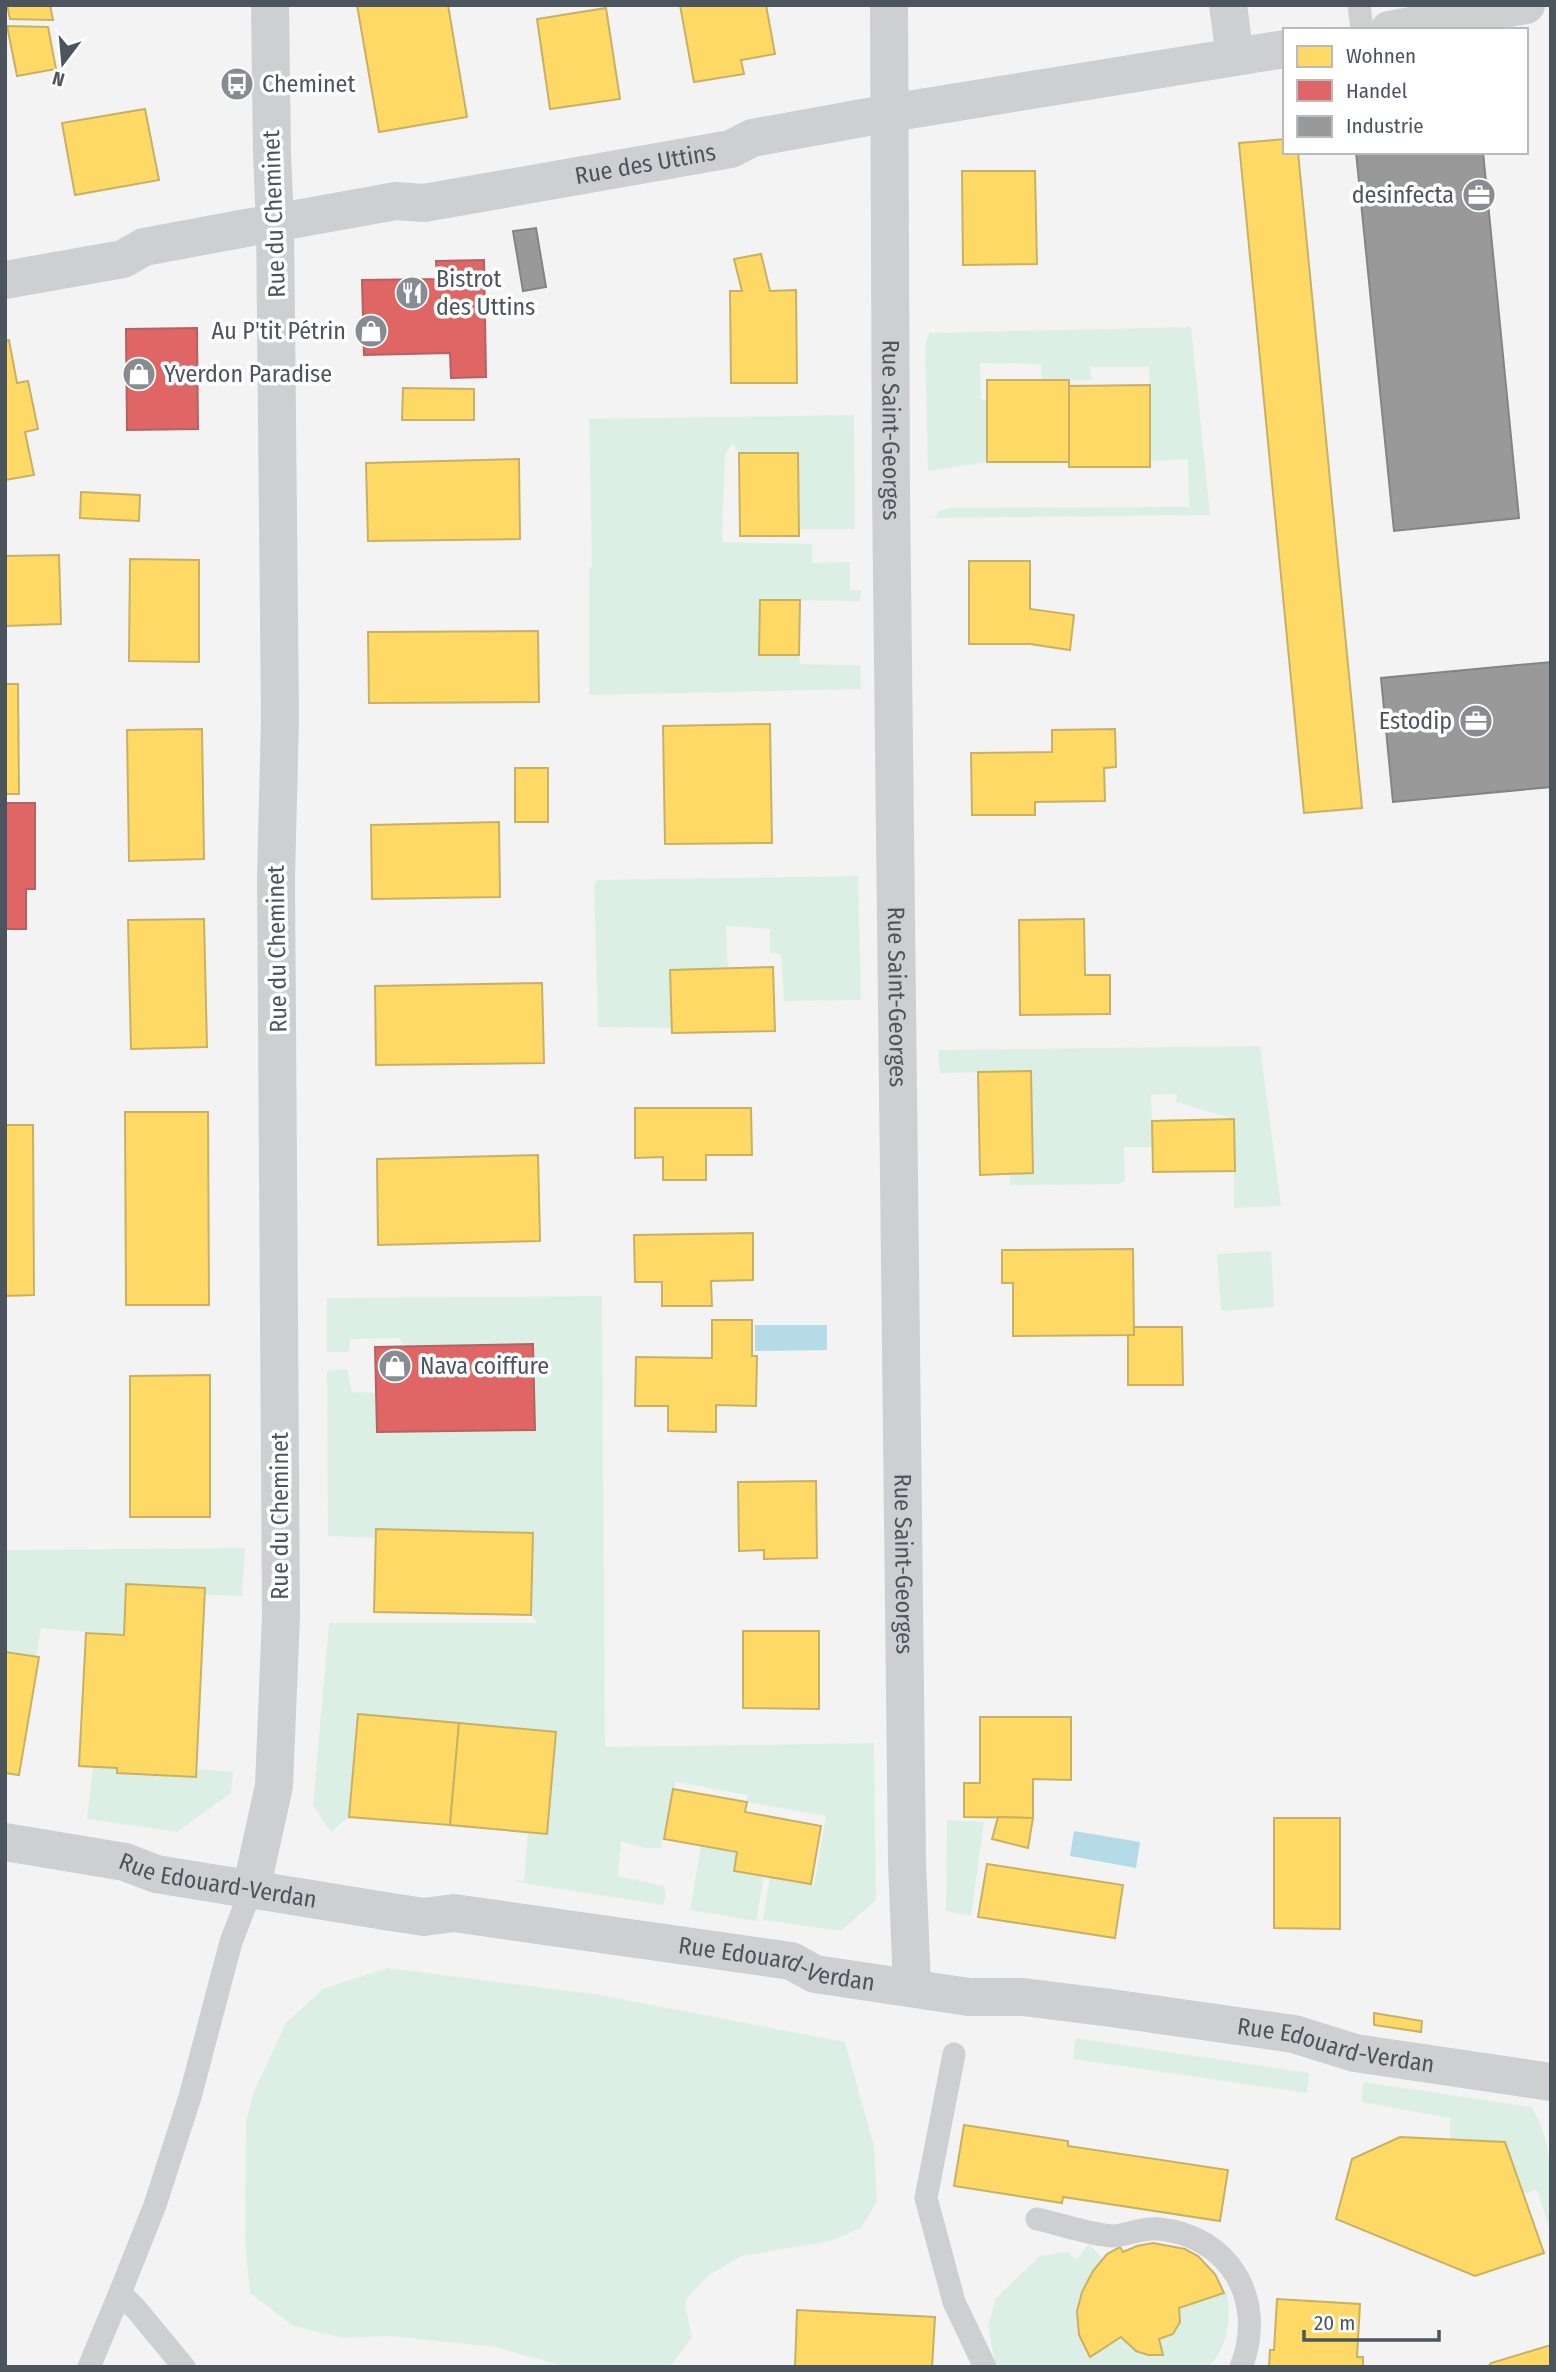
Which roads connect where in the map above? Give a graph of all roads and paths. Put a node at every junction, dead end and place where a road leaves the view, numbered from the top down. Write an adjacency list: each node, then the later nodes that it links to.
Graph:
1 (270, 5): 11 (street, Rue du Cheminet)
2 (888, 5): 10 (street, Rue Saint-Georges)
3 (1228, 5): 9 (street)
4 (1359, 5): 6 (lane)
5 (1526, 5): 7 (street)
6 (1362, 28)
7 (1400, 28)
8 (1283, 49): 9 (street, Rue des Uttins)
9 (1234, 57): 10 (street, Rue des Uttins)
10 (890, 113): 11 (street, Rue des Uttins); 15 (street, Rue Saint-Georges)
11 (275, 223): 12 (street, Rue des Uttins); 14 (street, Rue du Cheminet)
12 (5, 280)
13 (5, 1842): 14 (street, Rue Edouard-Verdan)
14 (251, 1890): 15 (street, Rue Edouard-Verdan); 19 (lane)
15 (912, 1988): 17 (street, Rue Edouard-Verdan)
16 (954, 2054): 22 (lane)
17 (1551, 2082)
18 (1037, 2219): 23 (lane)
19 (120, 2293): 20 (lane); 21 (lane)
20 (89, 2367)
21 (184, 2367)
22 (985, 2367)
23 (1241, 2367)

